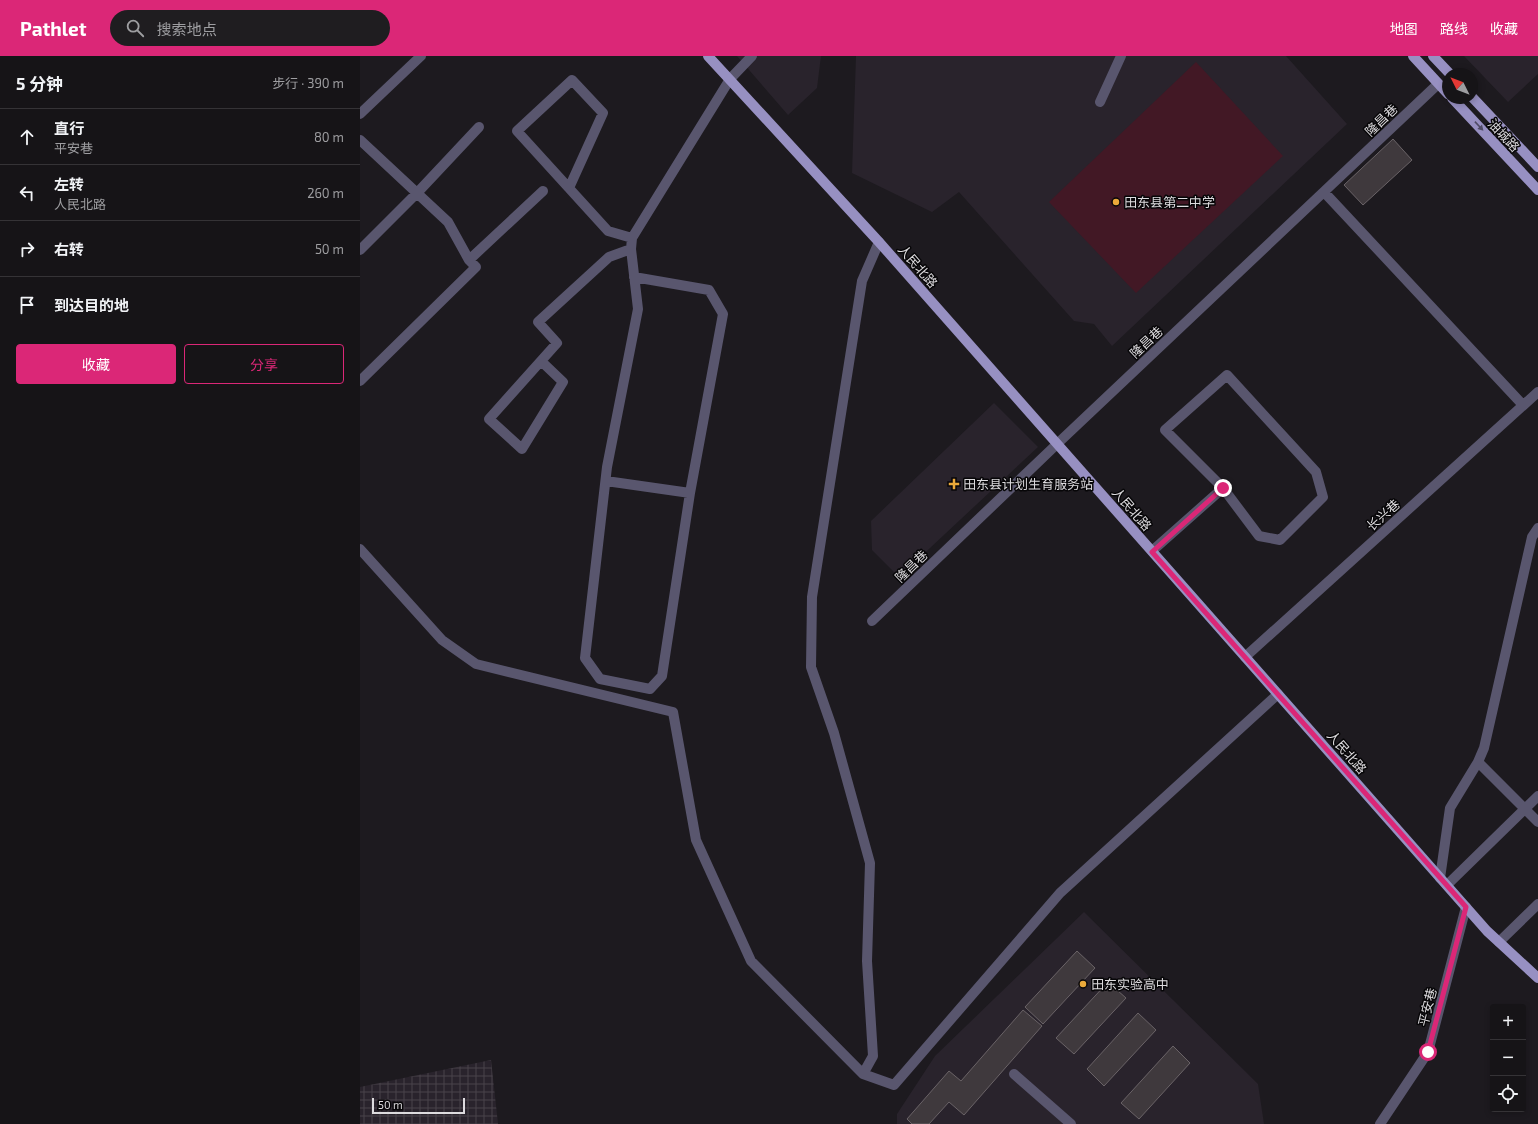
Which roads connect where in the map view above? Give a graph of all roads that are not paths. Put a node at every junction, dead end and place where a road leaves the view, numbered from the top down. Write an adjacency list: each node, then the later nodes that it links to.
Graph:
1 (421, 56): 14 (street)
2 (708, 56): 8 (main road, 人民北路)
3 (752, 56): 8 (street)
4 (1122, 56): 11 (street)
5 (1413, 56): 9 (main road)
6 (1434, 56): 7 (main road)
7 (1445, 68)
8 (730, 79): 23 (street); 24 (main road, 人民北路)
9 (1438, 84): 10 (main road); 22 (street, 隆昌巷)
10 (1442, 88)
11 (1100, 102)
12 (1478, 103): 17 (main road, 油城路)
13 (1458, 104): 19 (main road, 油城路, one-way to 19)
14 (360, 114)
15 (479, 127): 21 (street)
16 (360, 140): 21 (street)
17 (1538, 167)
18 (569, 188): 18 (street); 23 (street)
19 (1538, 190)
20 (543, 191): 27 (street)
21 (418, 192): 26 (street); 27 (street)
22 (1324, 192): 32 (street); 33 (street, 隆昌巷)
23 (632, 238): 25 (street)
24 (879, 242): 33 (main road, 人民北路); 52 (street)
25 (631, 249): 28 (street); 29 (street)
26 (360, 250)
27 (469, 260): 30 (street)
28 (634, 277): 34 (street); 36 (street)
29 (541, 361): 29 (street)
30 (360, 381)
31 (1538, 392): 32 (street, 长兴巷)
32 (1523, 405): 41 (street, 长兴巷)
33 (1057, 444): 39 (main road, 人民北路); 40 (street, 隆昌巷)
34 (606, 481): 36 (street); 36 (street)
35 (1223, 488): 35 (street); 39 (street)
36 (690, 493)
37 (1538, 528): 43 (street)
38 (360, 549): 52 (street)
39 (1152, 552): 41 (main road, 人民北路)
40 (872, 621)
41 (1245, 657): 42 (main road, 人民北路)
42 (1278, 694): 47 (main road, 人民北路); 52 (street)
43 (1478, 762): 45 (street); 47 (street)
44 (1538, 796): 45 (street)
45 (1526, 808): 46 (street); 47 (street)
46 (1538, 822)
47 (1443, 882): 49 (main road, 人民北路)
48 (1538, 904): 50 (street)
49 (1466, 907): 50 (main road, 人民北路); 55 (street, 平安巷)
50 (1499, 942): 51 (main road, 人民北路)
51 (1538, 978)
52 (863, 1074)
53 (1014, 1074): 54 (street)
54 (1072, 1124)
55 (1380, 1124)

